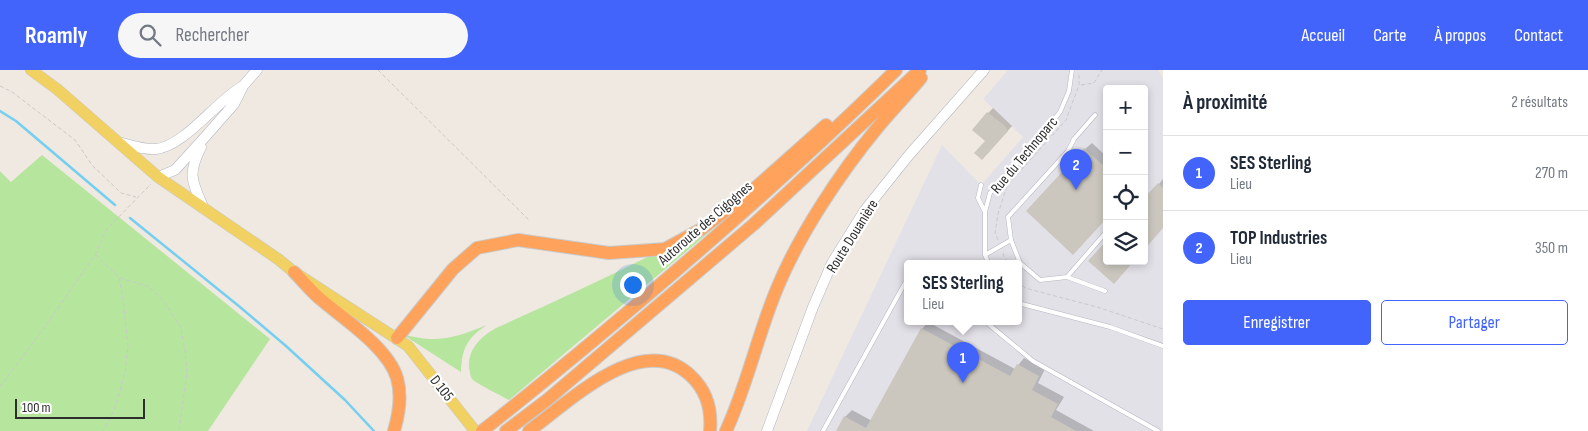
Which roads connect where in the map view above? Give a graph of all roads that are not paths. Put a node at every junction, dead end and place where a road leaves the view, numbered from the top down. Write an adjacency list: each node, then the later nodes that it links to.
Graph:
1 (31, 70): 10 (main road)
2 (42, 70): 10 (main road)
3 (257, 70): 9 (main road)
4 (896, 70): 11 (highway, Autoroute des Cigognes)
5 (920, 70): 36 (highway)
6 (928, 70): 39 (highway)
7 (984, 70): 40 (main road, Route Douanière)
8 (1072, 70): 18 (lane, Rue du Technoparc)
9 (243, 86): 13 (main road); 14 (main road)
10 (57, 89): 14 (main road, D 105)
11 (856, 110): 31 (highway); 35 (highway, Autoroute des Cigognes)
12 (1095, 115): 20 (lane)
13 (206, 137): 15 (main road); 17 (main road)
14 (117, 142): 15 (main road, D 105)
15 (158, 177): 17 (main road, D 105)
16 (981, 185): 18 (lane, Rue du Technoparc)
17 (204, 209): 25 (main road, D 105)
18 (985, 212): 21 (lane, Rue du Technoparc)
19 (1103, 236): 26 (lane)
20 (1011, 240): 21 (lane); 23 (lane)
21 (985, 255): 22 (lane, Rue du Technoparc)
22 (987, 260)
23 (1019, 260)
24 (1022, 265): 26 (lane)
25 (294, 272): 31 (main road, D 105); 34 (highway)
26 (1067, 277): 28 (lane)
27 (904, 286): 41 (lane)
28 (1105, 291)
29 (1022, 304): 32 (lane)
30 (990, 325): 42 (lane)
31 (397, 338): 33 (main road, D 105)
32 (1163, 346)
33 (471, 427)
34 (394, 431)
35 (482, 431)
36 (506, 431)
37 (529, 431): 38 (highway)
38 (710, 431)
39 (726, 431)
40 (767, 431)
41 (823, 431)
42 (1158, 431)

